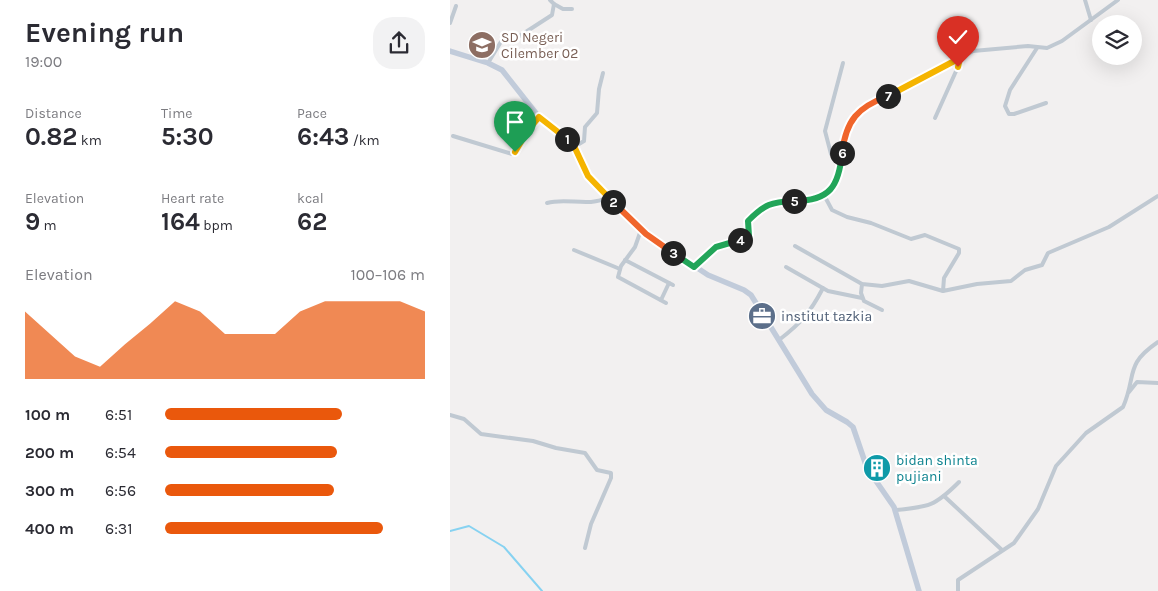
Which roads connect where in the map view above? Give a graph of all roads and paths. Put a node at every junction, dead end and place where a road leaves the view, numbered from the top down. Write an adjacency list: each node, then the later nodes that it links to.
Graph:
1 (550, 0): 4 (street)
2 (1086, 0): 7 (street)
3 (1118, 0): 7 (street)
4 (554, 4): 6 (street); 12 (street)
5 (456, 6): 8 (street)
6 (572, 9)
7 (1091, 20): 9 (street)
8 (450, 23)
9 (1037, 48): 11 (street); 15 (street)
10 (450, 51): 12 (street)
11 (960, 58): 17 (street); 20 (street)
12 (488, 62): 16 (street)
13 (843, 63): 20 (street)
14 (603, 73): 19 (street)
15 (1046, 104)
16 (539, 117): 18 (street); 19 (street)
17 (935, 118)
18 (453, 136)
19 (574, 146): 23 (street)
20 (842, 157): 21 (street)
21 (824, 196): 29 (street); 34 (street)
22 (1158, 196): 34 (street)
23 (608, 197): 24 (street); 25 (street)
24 (547, 203)
25 (641, 230): 28 (street); 29 (street)
26 (795, 246): 32 (street)
27 (574, 250): 31 (street)
28 (624, 260): 31 (street); 36 (street)
29 (694, 267): 39 (street)
30 (786, 267): 33 (street)
31 (620, 269): 36 (street)
32 (862, 284): 34 (street); 35 (street)
33 (823, 288): 35 (street); 39 (street)
34 (943, 291)
35 (862, 298): 38 (street)
36 (661, 300): 37 (street)
37 (666, 303)
38 (882, 310)
39 (779, 340): 46 (street)
40 (1158, 342): 42 (street)
41 (1158, 383): 42 (street)
42 (1127, 393): 48 (street)
43 (450, 415): 47 (street)
44 (959, 482): 45 (street)
45 (944, 496): 46 (street); 48 (street)
46 (896, 510): 49 (street)
47 (585, 548)
48 (1002, 550): 50 (street)
49 (919, 591)
50 (958, 591)

